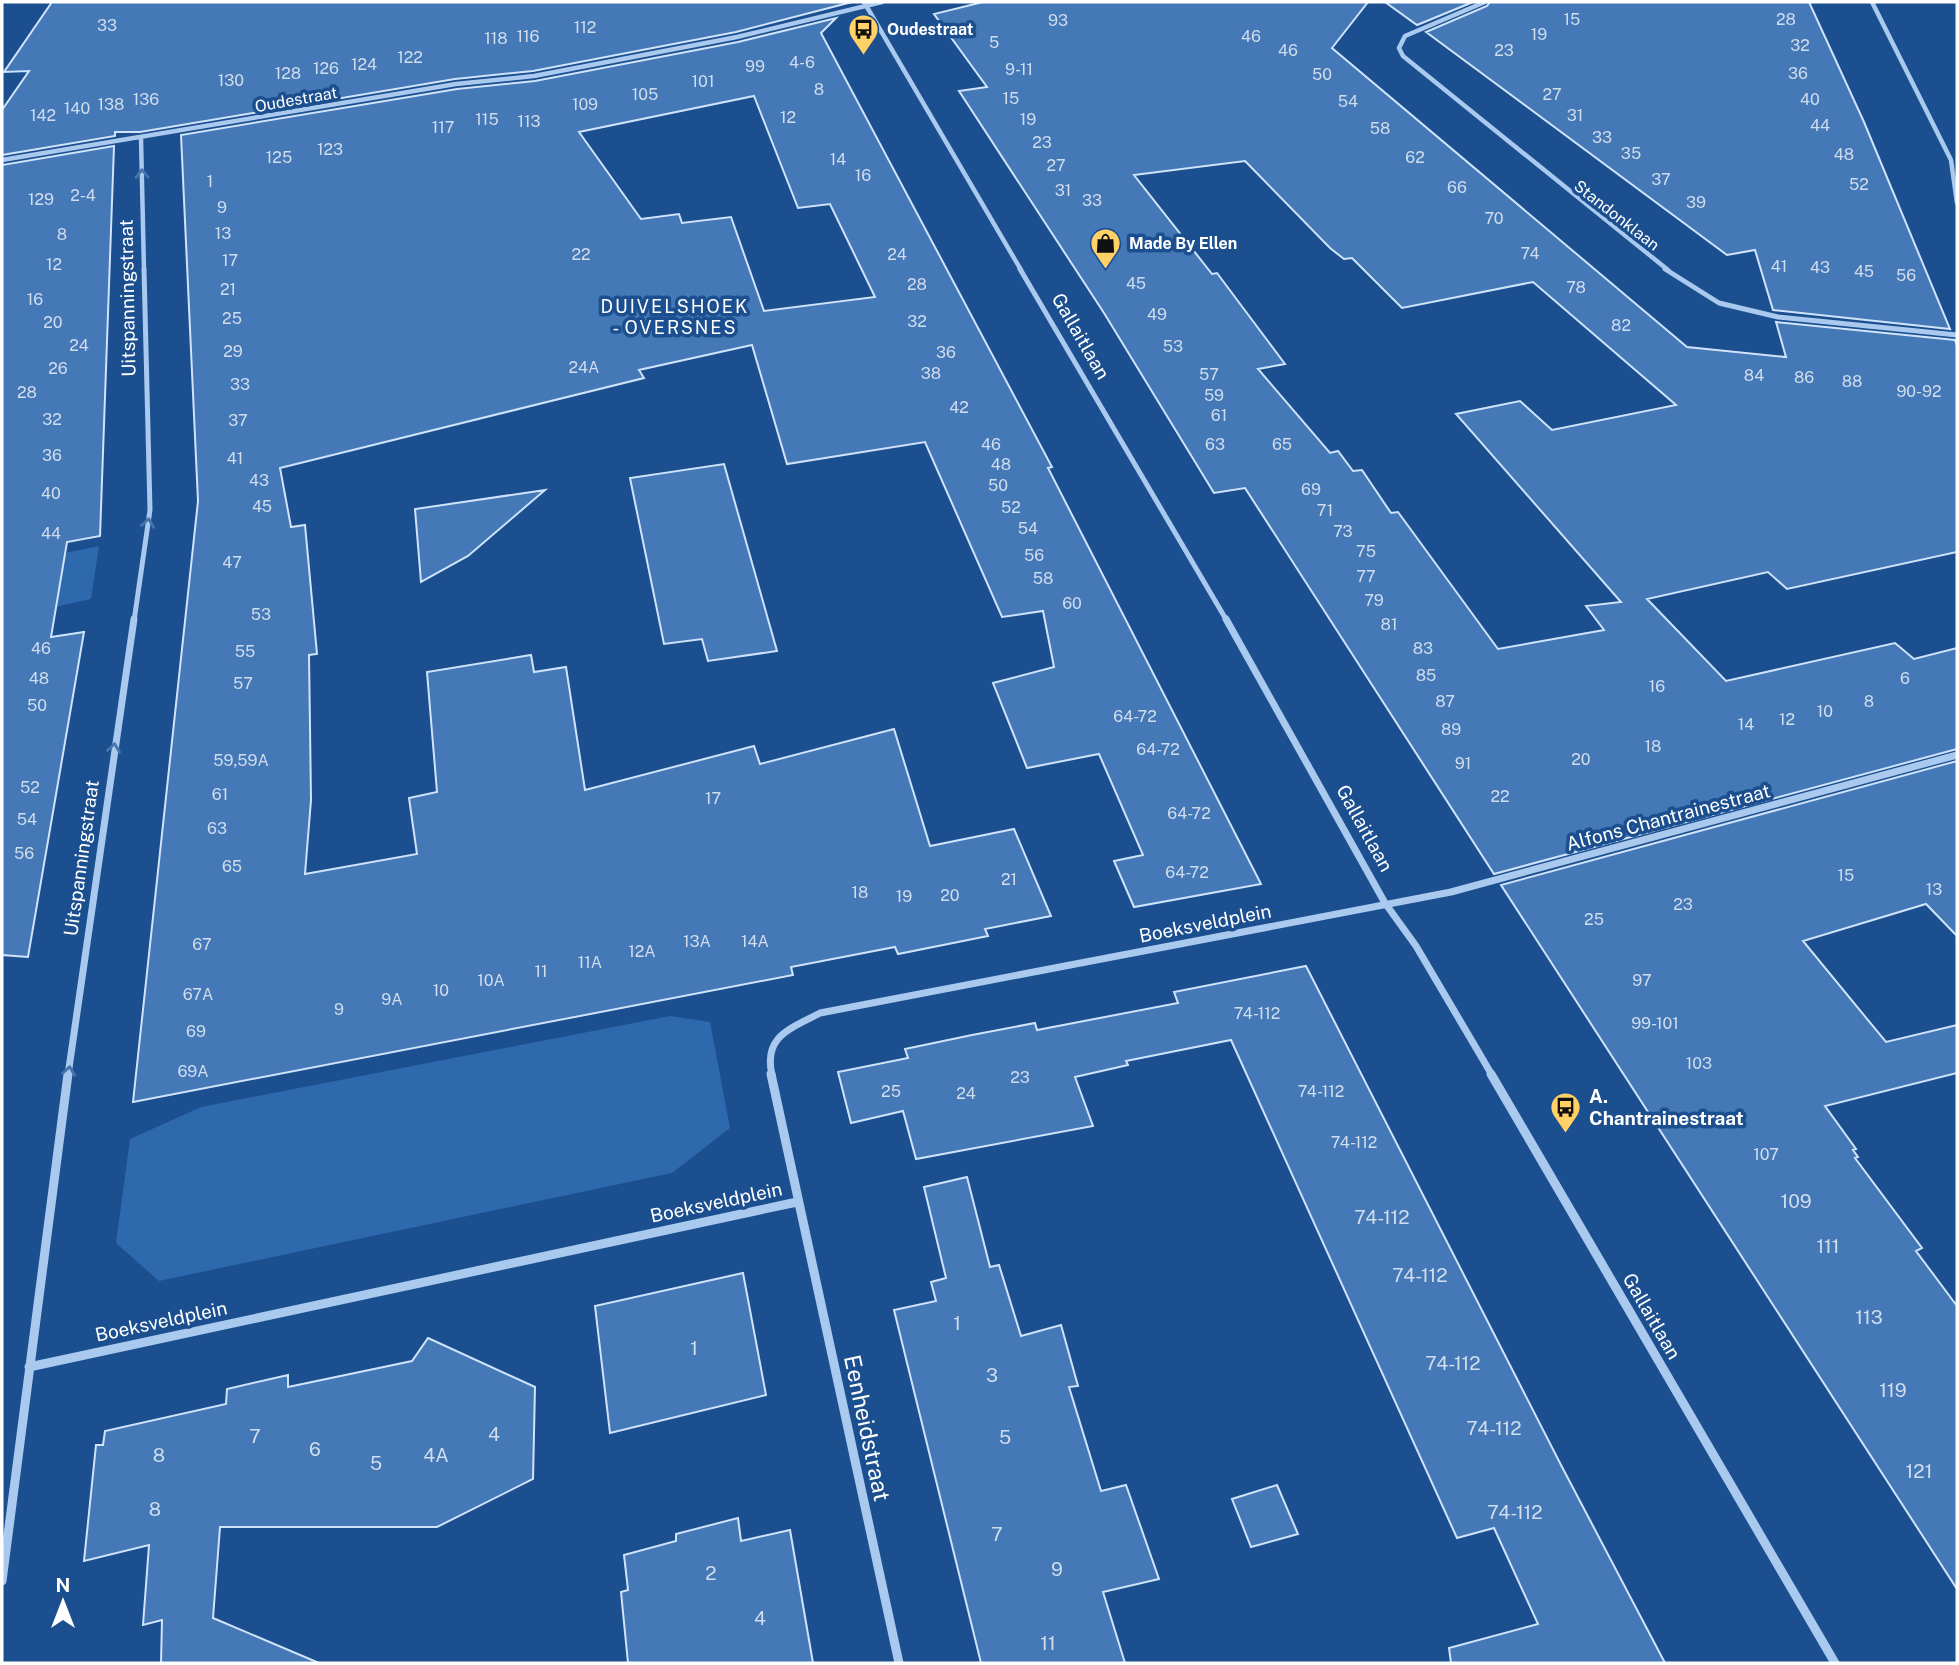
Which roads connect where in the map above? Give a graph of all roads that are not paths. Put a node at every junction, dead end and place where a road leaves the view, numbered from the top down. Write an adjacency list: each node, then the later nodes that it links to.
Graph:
1 (882, 2): 4 (street, Oudestraat)
2 (1485, 2): 10 (street, Standonklaan)
3 (1872, 2): 7 (street)
4 (866, 4): 5 (street, Oudestraat); 12 (street, Gallaitlaan)
5 (142, 138): 6 (street, Oudestraat); 14 (street, Uitspanningstraat, one-way to 5)
6 (2, 160)
7 (1951, 160): 8 (street); 9 (street)
8 (1957, 163)
9 (1957, 203)
10 (1957, 335)
11 (1957, 755): 12 (street, Alfons Chantrainestraat)
12 (1385, 902): 13 (street, Boeksveldplein); 17 (street, Gallaitlaan)
13 (797, 1202): 14 (street, Boeksveldplein); 16 (street, Eenheidstraat)
14 (29, 1367): 15 (street, Uitspanningstraat)
15 (2, 1581)
16 (899, 1663)
17 (1835, 1663)

